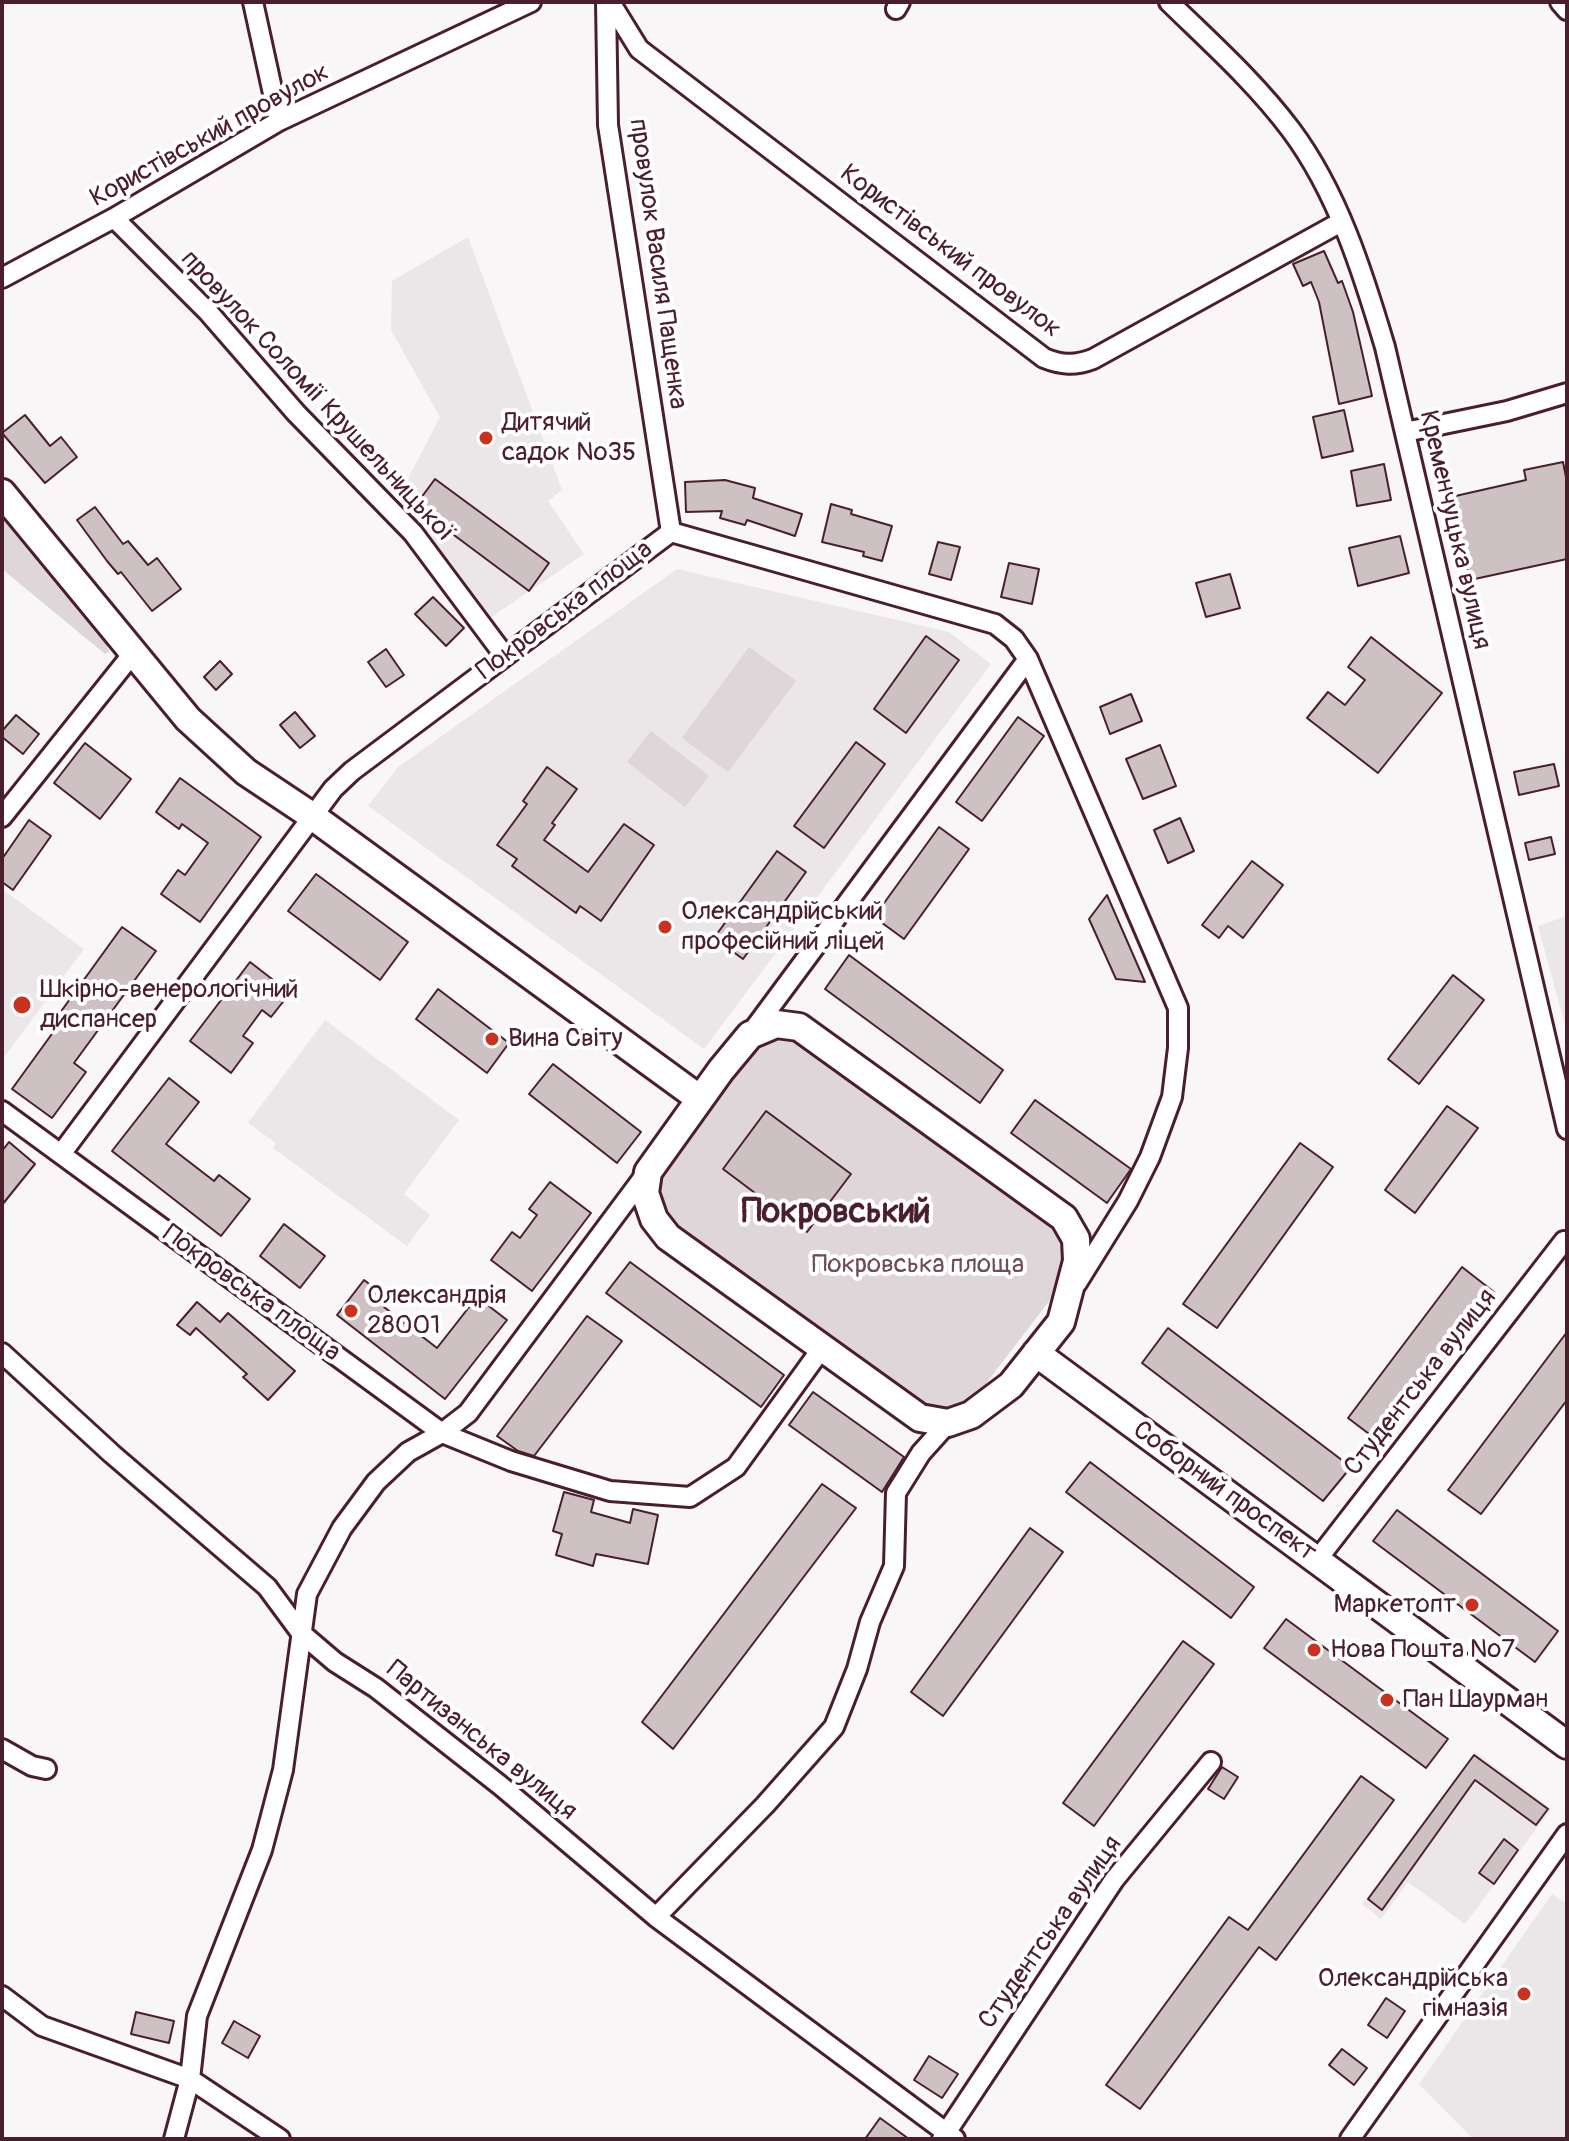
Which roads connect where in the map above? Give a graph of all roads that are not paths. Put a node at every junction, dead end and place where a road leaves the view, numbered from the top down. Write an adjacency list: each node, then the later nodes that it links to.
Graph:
1 (253, 2): 7 (street)
2 (531, 2): 7 (street, Користівський провулок)
3 (608, 2): 9 (street, Користівський провулок); 14 (street, провулок Василя Пащенка)
4 (1169, 2): 9 (street, Кременчуцька вулиця)
5 (1560, 2): 6 (street)
6 (1567, 10)
7 (279, 121): 8 (street, Користівський провулок)
8 (114, 218): 10 (street, Користівський провулок); 16 (street, провулок Соломії Крушельницької)
9 (1341, 222): 12 (street, Кременчуцька вулиця)
10 (2, 278)
11 (1567, 393): 12 (street)
12 (1405, 432): 23 (street, Кременчуцька вулиця)
13 (2, 493): 15 (highway)
14 (671, 532): 16 (street, Покровська площа); 17 (street, Покровська площа)
15 (134, 652): 18 (highway); 19 (street)
16 (504, 655): 18 (street, Покровська площа)
17 (1028, 659): 20 (street); 27 (street, Покровська площа)
18 (312, 816): 21 (highway); 24 (street, Покровська площа)
19 (2, 817)
20 (750, 1035): 21 (highway); 27 (highway, Покровська площа)
21 (700, 1099): 25 (highway)
22 (2, 1111): 24 (street, Покровська площа)
23 (1567, 1129)
24 (61, 1154): 32 (street, Покровська площа)
25 (648, 1172): 28 (highway); 32 (street)
26 (1566, 1239): 33 (street, Студентська вулиця)
27 (1071, 1292): 30 (highway, Покровська площа)
28 (822, 1348): 31 (highway); 32 (street, Покровська площа)
29 (2, 1353): 34 (street, Партизанська вулиця)
30 (1036, 1353): 31 (highway, Покровська площа); 33 (highway, Соборний проспект)
31 (948, 1423): 40 (street)
32 (442, 1433): 34 (street)
33 (1317, 1560): 35 (highway, Соборний проспект)
34 (301, 1633): 40 (street, Партизанська вулиця); 42 (street)
35 (1567, 1745)
36 (2, 1749): 38 (street)
37 (1211, 1762): 43 (street, Студентська вулиця)
38 (46, 1769)
39 (1567, 1834): 46 (street)
40 (656, 1917): 43 (street, Партизанська вулиця)
41 (2, 1996): 42 (street)
42 (190, 2079): 44 (street); 45 (street)
43 (948, 2137)
44 (174, 2139)
45 (280, 2139)
46 (1350, 2139)

